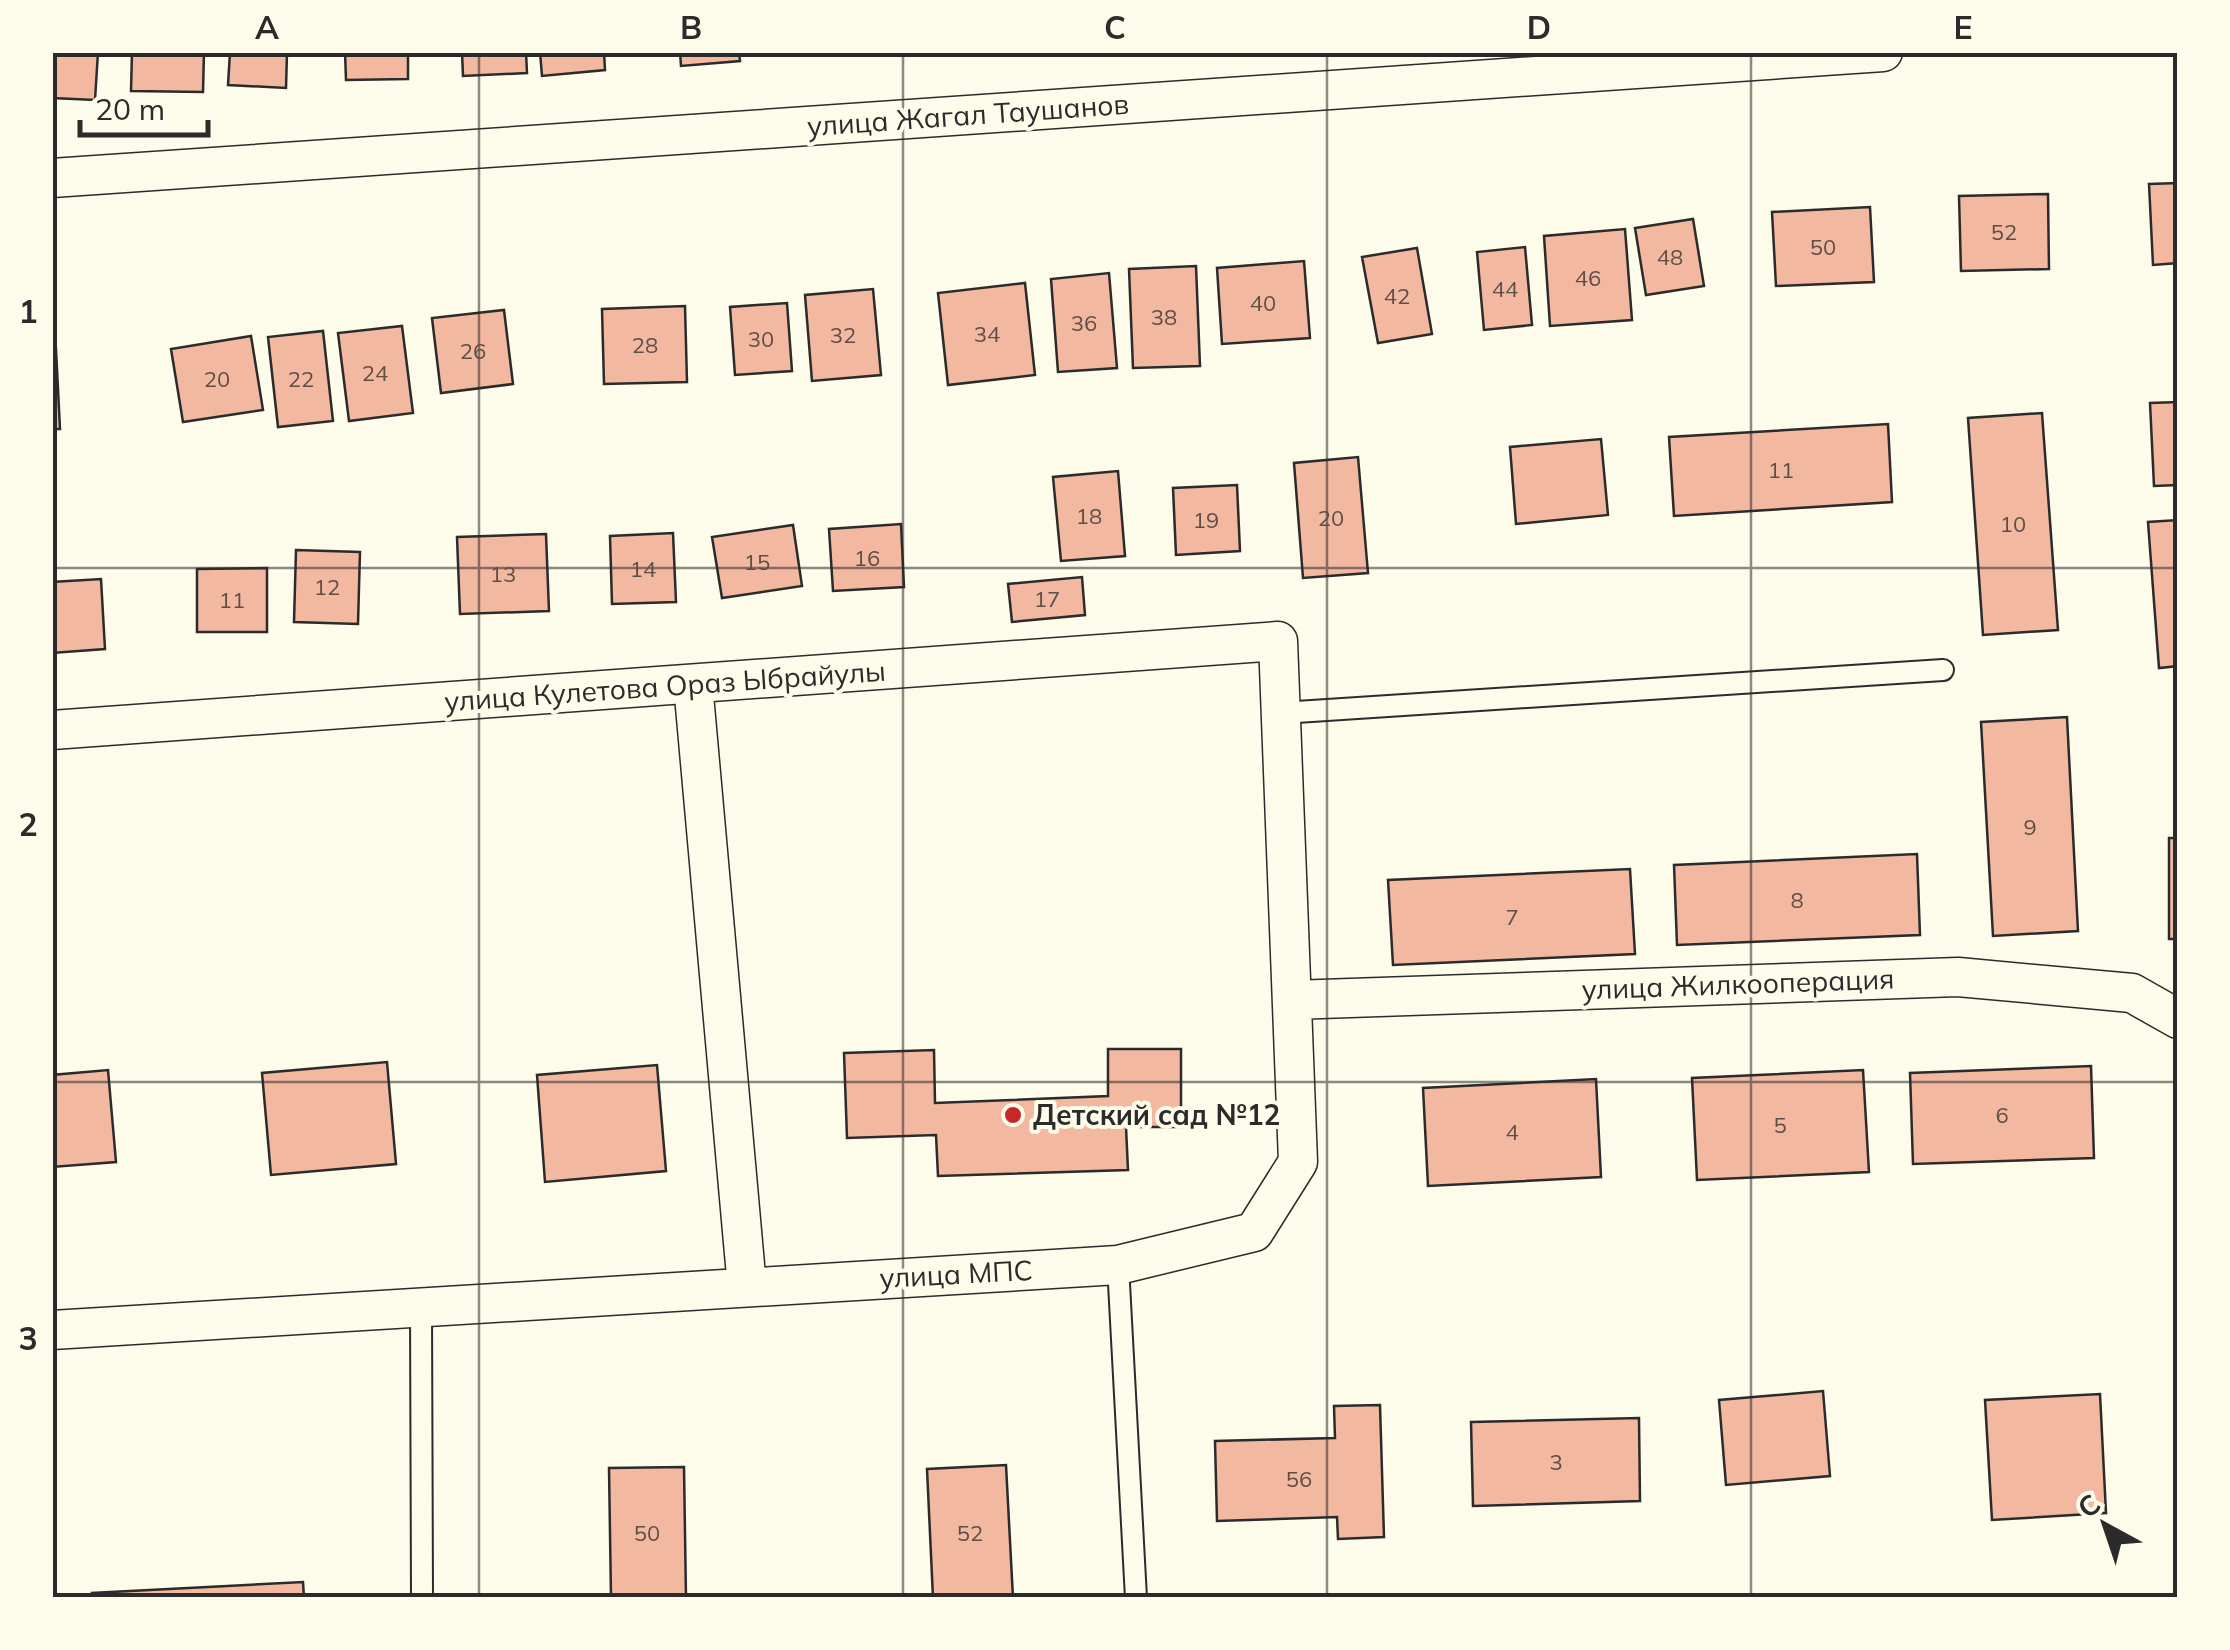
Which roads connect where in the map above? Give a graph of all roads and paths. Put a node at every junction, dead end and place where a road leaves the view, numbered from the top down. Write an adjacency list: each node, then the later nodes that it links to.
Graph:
1 (1882, 52): 2 (street, улица Жагал Таушанов)
2 (52, 178)
3 (1278, 641): 5 (street, улица Кулетова Ораз Ыбрайулы); 6 (street, улица МПС)
4 (1943, 670): 6 (lane)
5 (693, 684): 7 (street, улица Кулетова Ораз Ыбрайулы); 11 (street)
6 (1281, 712): 8 (street, улица МПС)
7 (52, 730)
8 (1292, 1000): 9 (street, улица Жилкооперация); 10 (street, улица МПС)
9 (2178, 1019)
10 (1118, 1264): 11 (street, улица МПС); 15 (lane)
11 (747, 1287): 12 (street, улица МПС)
12 (421, 1307): 13 (street, улица МПС); 14 (lane)
13 (52, 1330)
14 (422, 1598)
15 (1136, 1598)

